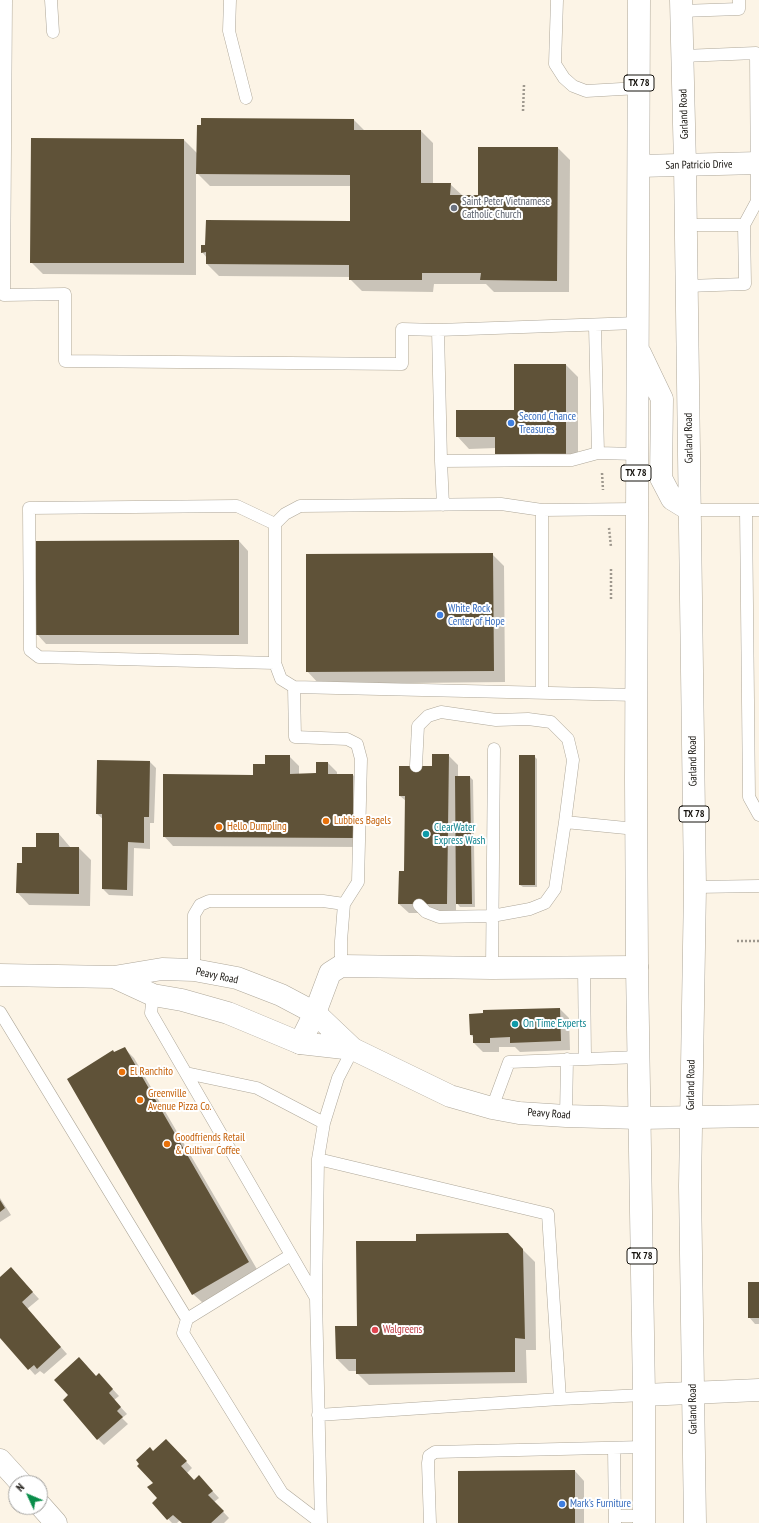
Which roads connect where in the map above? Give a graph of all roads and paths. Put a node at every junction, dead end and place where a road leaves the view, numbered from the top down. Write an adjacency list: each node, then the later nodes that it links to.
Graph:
1 (6, 0): 23 (lane)
2 (51, 0): 8 (lane)
3 (230, 0): 12 (lane)
4 (557, 0): 11 (lane)
5 (639, 0): 11 (main road, TX 78)
6 (739, 0): 7 (lane)
7 (681, 5): 9 (main road, Garland Road / TX 78)
8 (53, 32)
9 (682, 56): 14 (lane); 15 (main road, Garland Road / TX 78)
10 (524, 85): 13 (path)
11 (639, 88): 16 (main road, TX 78)
12 (246, 98)
13 (523, 111)
14 (757, 163): 15 (main road, San Patricio Drive); 17 (lane)
15 (685, 165): 16 (main road, San Patricio Drive); 18 (main road, Garland Road / TX 78)
16 (639, 166): 21 (main road, TX 78)
17 (758, 201): 19 (lane)
18 (686, 225): 19 (lane); 20 (main road, Garland Road / TX 78)
19 (744, 225): 20 (lane)
20 (687, 286): 32 (main road, Garland Road / TX 78)
21 (637, 324): 22 (lane); 24 (main road, TX 78)
22 (595, 326): 23 (lane); 25 (lane)
23 (438, 330): 27 (lane)
24 (637, 348): 26 (main road, TX 78); 32 (main road)
25 (598, 453): 26 (lane); 27 (lane); 29 (path)
26 (636, 454): 30 (main road, TX 78)
27 (441, 461): 28 (lane)
28 (443, 505): 31 (lane); 35 (lane)
29 (607, 509): 30 (lane); 31 (lane); 36 (path)
30 (636, 509): 42 (main road, TX 78)
31 (542, 510): 41 (lane)
32 (690, 510): 33 (lane); 50 (main road, Garland Road / TX 78)
33 (746, 510): 34 (lane); 44 (lane)
34 (759, 510)
35 (275, 524): 39 (lane); 39 (lane)
36 (611, 549)
37 (611, 564): 38 (path)
38 (611, 601)
39 (275, 663): 40 (lane)
40 (294, 688): 41 (lane); 51 (lane)
41 (542, 692): 42 (lane)
42 (636, 695): 48 (main road, TX 78)
43 (494, 749): 53 (lane)
44 (754, 755): 46 (lane)
45 (416, 766): 47 (lane)
46 (759, 815)
47 (565, 822): 48 (lane); 53 (lane)
48 (636, 828): 58 (main road, TX 78)
49 (759, 886): 50 (lane)
50 (695, 887): 75 (main road, Garland Road / TX 78)
51 (344, 904): 56 (lane); 60 (lane)
52 (419, 904): 53 (lane)
53 (492, 916): 59 (lane)
54 (737, 941): 55 (path)
55 (759, 941)
56 (341, 966): 59 (main road); 65 (main road)
57 (584, 967): 58 (main road); 59 (main road); 69 (lane)
58 (637, 967): 68 (main road, TX 78)
59 (492, 968)
60 (194, 970): 62 (main road, Peavy Road); 65 (main road, Peavy Road)
61 (0, 976): 62 (main road, Peavy Road)
62 (114, 977): 63 (main road, Peavy Road)
63 (154, 994): 66 (main road, Peavy Road); 71 (lane)
64 (0, 1012): 81 (lane)
65 (315, 1013): 66 (main road); 67 (main road, Peavy Road)
66 (300, 1043): 67 (main road, Peavy Road)
67 (353, 1049): 72 (main road, Peavy Road); 77 (lane)
68 (639, 1057): 69 (lane); 76 (main road, TX 78)
69 (585, 1058): 70 (lane)
70 (567, 1059): 72 (lane); 73 (lane)
71 (186, 1073): 77 (lane); 79 (lane)
72 (492, 1108): 73 (main road, Peavy Road)
73 (566, 1116): 76 (main road, Peavy Road)
74 (759, 1116): 75 (main road, Peavy Road)
75 (691, 1117): 76 (main road, Peavy Road); 83 (main road, Garland Road / TX 78)
76 (639, 1118): 84 (main road, TX 78)
77 (324, 1123): 78 (lane)
78 (318, 1159): 80 (lane); 85 (lane)
79 (291, 1255): 80 (lane); 81 (lane)
80 (316, 1298): 86 (lane)
81 (187, 1320): 95 (lane)
82 (759, 1390): 83 (main road)
83 (693, 1393): 84 (main road); 97 (main road, Garland Road / TX 78)
84 (644, 1395): 85 (lane); 87 (main road, TX 78)
85 (560, 1399): 86 (lane)
86 (318, 1416): 95 (lane)
87 (644, 1447): 88 (lane); 93 (main road, TX 78)
88 (614, 1448): 92 (lane); 96 (lane)
89 (0, 1460): 90 (main road)
90 (14, 1475)
91 (48, 1514): 94 (main road)
92 (615, 1520): 93 (lane)
93 (644, 1520)
94 (56, 1523)
95 (320, 1523)
96 (430, 1523)
97 (695, 1523)

